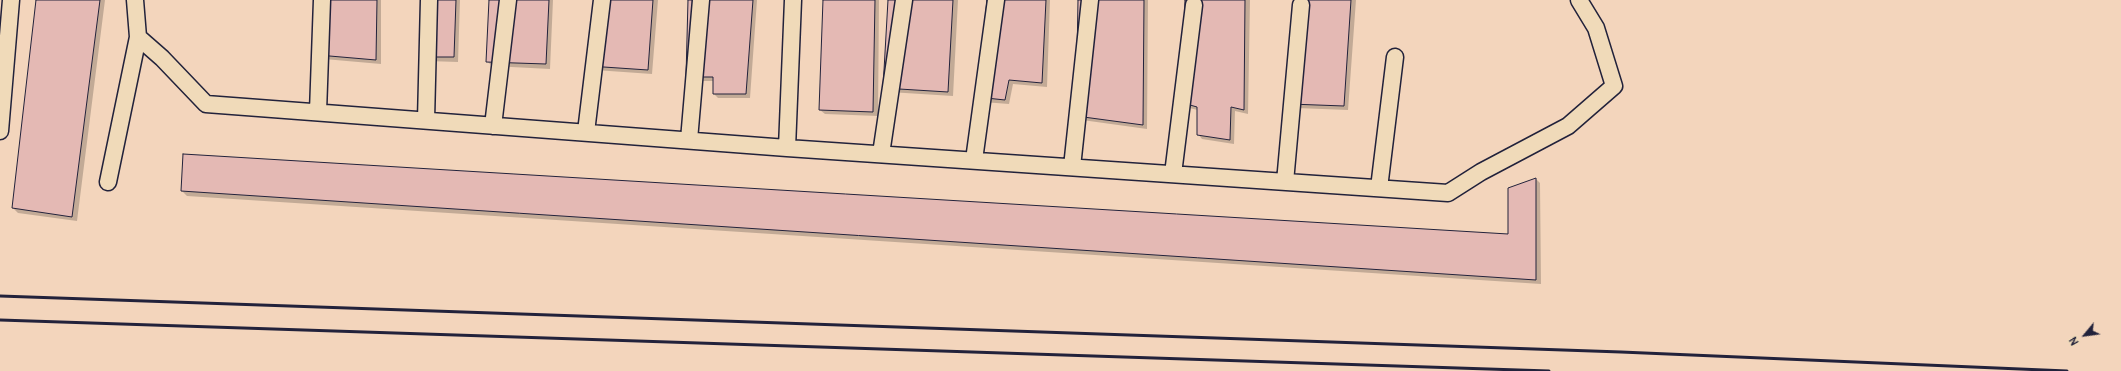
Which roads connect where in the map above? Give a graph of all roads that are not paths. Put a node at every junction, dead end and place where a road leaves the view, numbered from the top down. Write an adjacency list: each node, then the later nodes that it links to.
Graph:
1 (11, 0): 20 (lane)
2 (135, 0): 15 (lane)
3 (322, 0): 17 (lane)
4 (429, 0): 18 (lane)
5 (508, 0): 19 (lane)
6 (602, 0): 21 (lane)
7 (701, 0): 22 (lane)
8 (793, 0): 23 (lane)
9 (904, 0): 24 (lane)
10 (996, 0): 25 (lane)
11 (1090, 0): 26 (lane)
12 (1579, 0): 30 (lane)
13 (1301, 5): 29 (lane)
14 (1194, 6): 27 (lane)
15 (138, 37): 17 (lane); 28 (lane)
16 (1396, 57): 30 (lane)
17 (318, 112): 18 (lane)
18 (426, 120): 19 (lane)
19 (493, 126): 21 (lane)
20 (0, 131)
21 (586, 132): 22 (lane)
22 (689, 140): 23 (lane)
23 (787, 148): 24 (lane)
24 (882, 154): 25 (lane)
25 (974, 160): 26 (lane)
26 (1072, 167): 27 (lane)
27 (1173, 174): 29 (lane)
28 (108, 182)
29 (1285, 182): 30 (lane)
30 (1379, 188)

